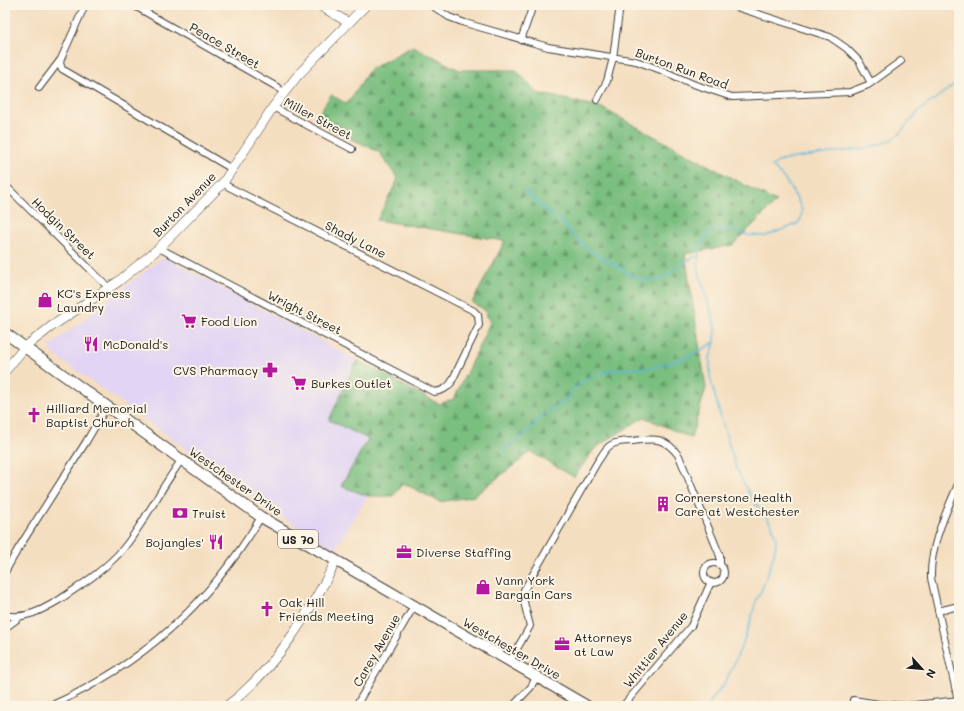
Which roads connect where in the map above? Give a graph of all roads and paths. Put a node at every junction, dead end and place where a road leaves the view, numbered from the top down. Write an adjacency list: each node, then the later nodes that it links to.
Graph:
1 (85, 5): 12 (street)
2 (134, 5): 16 (street, Peace Street)
3 (319, 5): 9 (street)
4 (366, 5): 9 (street, Burton Avenue)
5 (431, 5): 10 (street, Burton Run Road)
6 (620, 5): 11 (street)
7 (730, 5): 14 (street)
8 (531, 11): 10 (street)
9 (349, 23): 16 (street, Burton Avenue)
10 (521, 40): 11 (street, Burton Run Road)
11 (613, 58): 14 (street, Burton Run Road); 17 (street)
12 (61, 59): 15 (street); 20 (street)
13 (901, 61): 14 (street, Burton Run Road)
14 (871, 83)
15 (39, 88)
16 (284, 93): 18 (street, Burton Avenue)
17 (597, 100)
18 (273, 107): 19 (street, Miller Street); 20 (street, Burton Avenue)
19 (352, 149)
20 (232, 169): 21 (street, Burton Avenue)
21 (224, 183): 23 (street, Burton Avenue); 28 (street, Shady Lane)
22 (5, 185): 24 (street, Hodgin Street)
23 (159, 248): 24 (street, Burton Avenue); 28 (street, Wright Street)
24 (108, 287): 26 (street, Burton Avenue)
25 (5, 333): 26 (main road, Westchester Drive / US 70)
26 (25, 347): 27 (street, Burton Avenue); 29 (main road, Westchester Drive / US 70)
27 (5, 371)
28 (441, 392)
29 (107, 406): 30 (main road, Westchester Drive / US 70); 35 (street)
30 (181, 460): 32 (main road, Westchester Drive / US 70); 41 (street)
31 (959, 482): 39 (street)
32 (262, 517): 33 (main road, Westchester Drive / US 70); 47 (street)
33 (336, 561): 37 (main road, Westchester Drive / US 70); 48 (street)
34 (720, 565): 36 (street); 36 (street); 43 (street)
35 (5, 572)
36 (710, 582): 52 (street, Whittier Avenue)
37 (414, 606): 43 (main road, Westchester Drive / US 70); 49 (street, Carey Avenue)
38 (959, 606): 39 (street)
39 (938, 611): 46 (street)
40 (5, 615): 41 (street)
41 (20, 617): 42 (street)
42 (5, 628)
43 (510, 661): 44 (main road, Westchester Drive / US 70)
44 (536, 677): 50 (street); 51 (main road, Westchester Drive / US 70)
45 (853, 700): 46 (street)
46 (958, 702)
47 (50, 706)
48 (227, 706)
49 (356, 706)
50 (513, 706)
51 (587, 706)
52 (623, 706)

